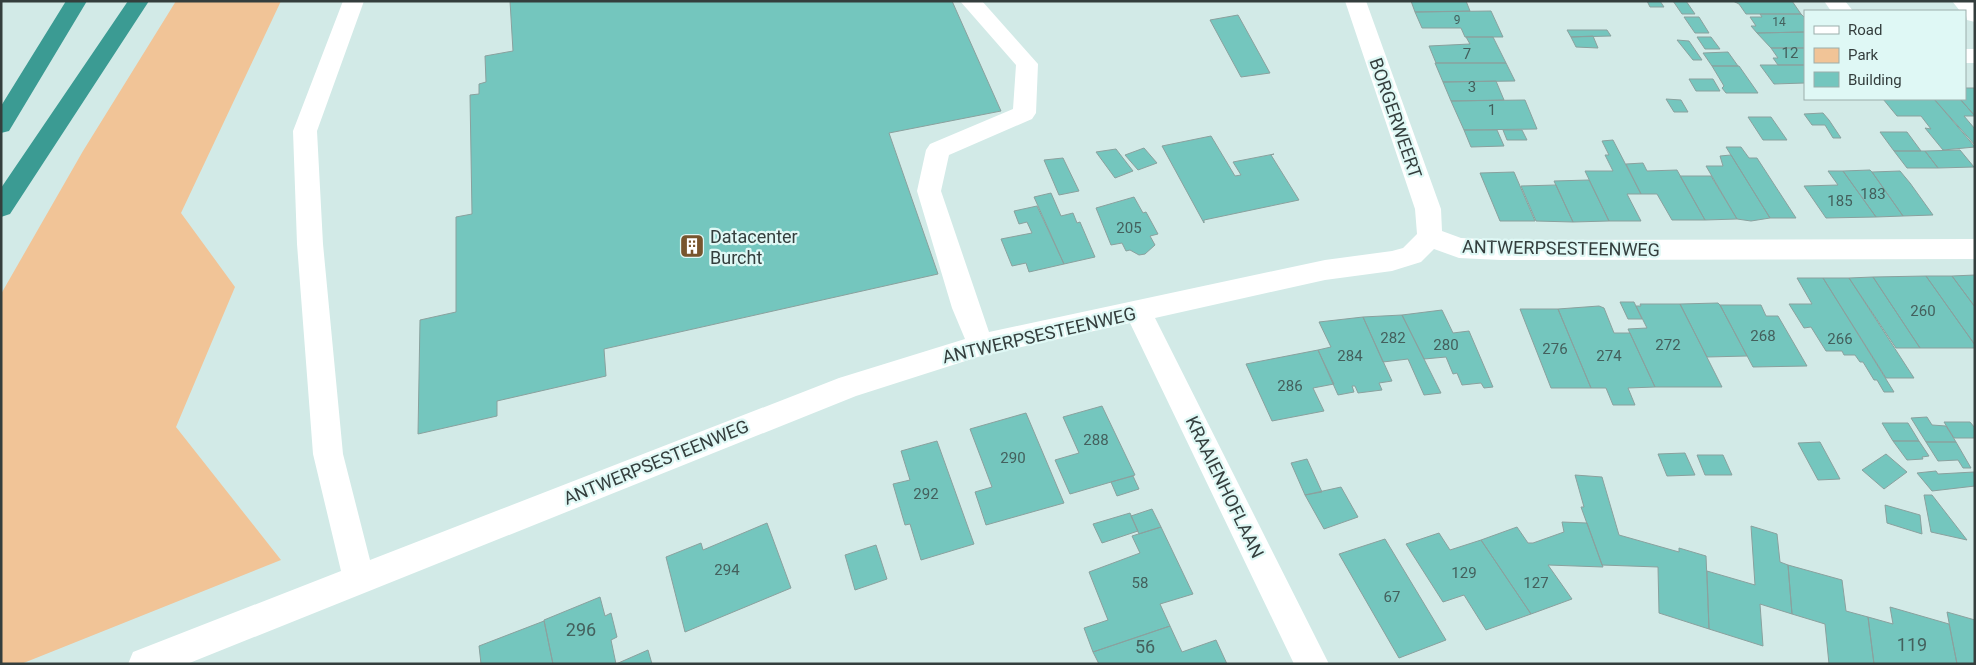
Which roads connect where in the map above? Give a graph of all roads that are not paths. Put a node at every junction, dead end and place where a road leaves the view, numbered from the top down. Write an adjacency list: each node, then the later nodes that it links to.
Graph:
1 (77, 1): 8 (highway)
2 (140, 1): 9 (highway)
3 (354, 1): 14 (street)
4 (970, 1): 13 (street)
5 (1355, 1): 10 (street, BORGERWEERT)
6 (1962, 1): 7 (street)
7 (1975, 15)
8 (1, 125)
9 (1, 208)
10 (1430, 237): 11 (street, ANTWERPSESTEENWEG); 12 (street, ANTWERPSESTEENWEG)
11 (1975, 249)
12 (1138, 311): 13 (street, ANTWERPSESTEENWEG); 16 (street, KRAAIENHOFLAAN)
13 (981, 345): 14 (street, ANTWERPSESTEENWEG)
14 (359, 580): 15 (street, ANTWERPSESTEENWEG)
15 (145, 664)
16 (1312, 664)

